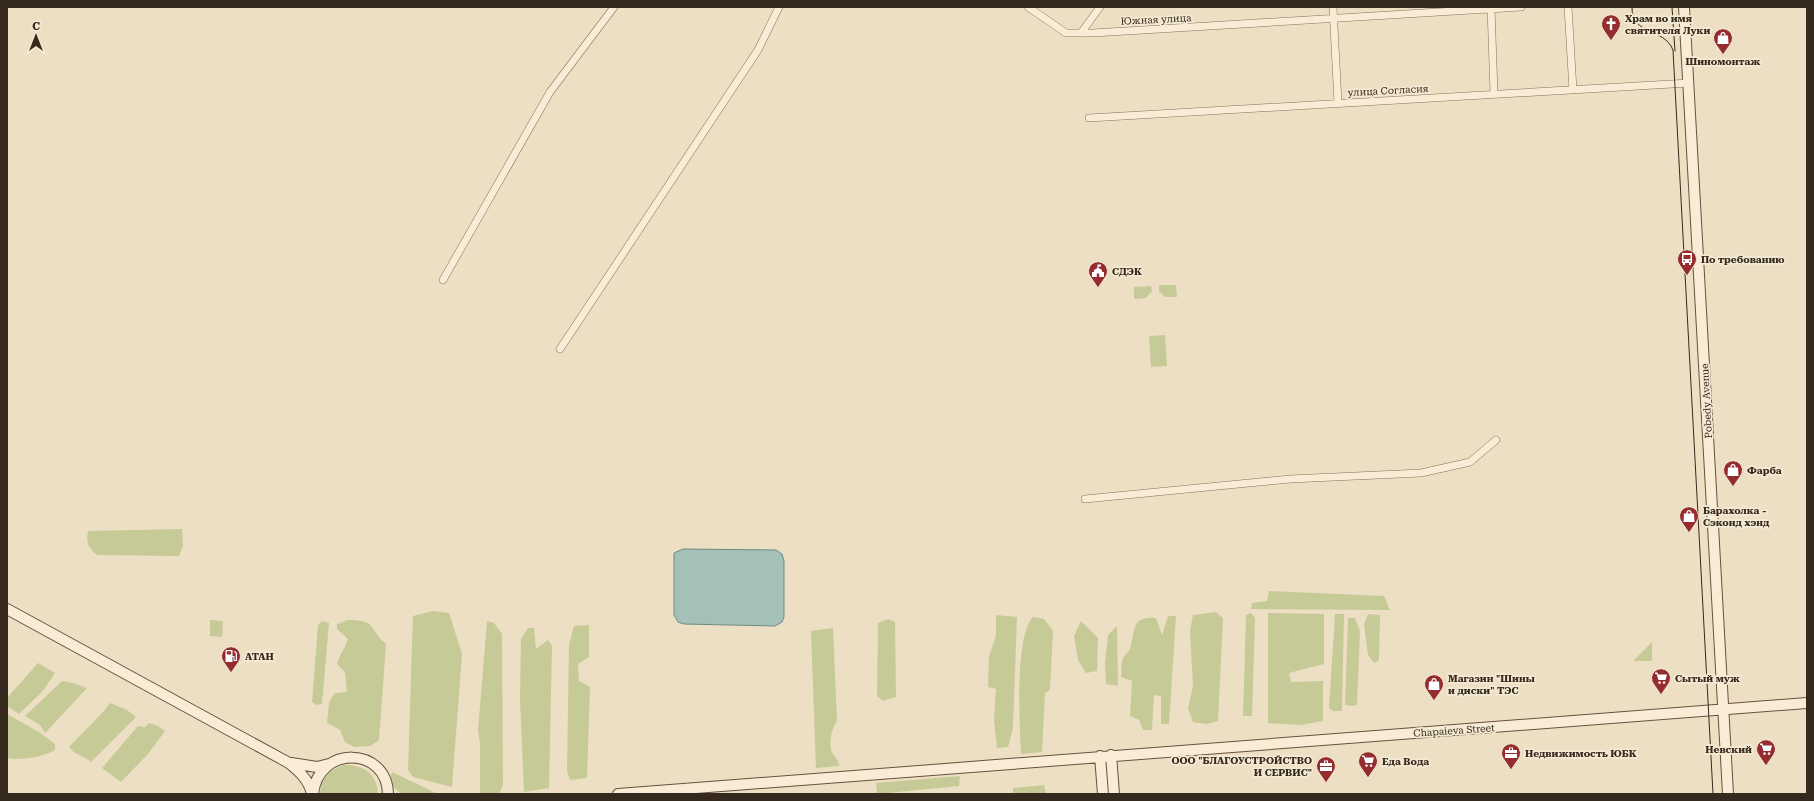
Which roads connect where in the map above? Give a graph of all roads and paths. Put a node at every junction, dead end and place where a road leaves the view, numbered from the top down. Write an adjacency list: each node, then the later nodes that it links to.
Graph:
1 (614, 7): 17 (street)
2 (779, 7): 18 (street)
3 (1028, 7): 11 (street, Южная улица)
4 (1100, 7): 11 (street)
5 (1333, 7): 10 (street)
6 (1521, 7): 9 (street, Южная улица)
7 (1568, 7): 13 (street)
8 (1684, 7): 12 (main road, Pobedy Avenue)
9 (1491, 8): 10 (street, Южная улица); 14 (street)
10 (1334, 19): 11 (street, Южная улица); 15 (street)
11 (1080, 33)
12 (1689, 83): 13 (street, улица Согласия); 23 (main road, Pobedy Avenue)
13 (1573, 90): 14 (street, улица Согласия)
14 (1494, 94): 15 (street, улица Согласия)
15 (1338, 103): 16 (street, улица Согласия)
16 (1089, 118)
17 (443, 280)
18 (560, 349)
19 (1496, 440): 20 (street)
20 (1085, 499)
21 (7, 610): 26 (main road)
22 (1807, 703): 23 (main road, Chapaieva Street)
23 (1723, 709): 24 (main road, Chapaieva Street); 33 (main road, Pobedy Avenue)
24 (1111, 755): 25 (main road, Chapaieva Street); 32 (main road)
25 (1100, 756): 30 (main road, Chapaieva Street); 31 (main road)
26 (289, 763): 27 (main road); 29 (main road)
27 (329, 764): 28 (main road); 29 (main road)
28 (389, 793)
29 (313, 794)
30 (618, 794)
31 (1103, 794)
32 (1114, 794)
33 (1728, 794)

